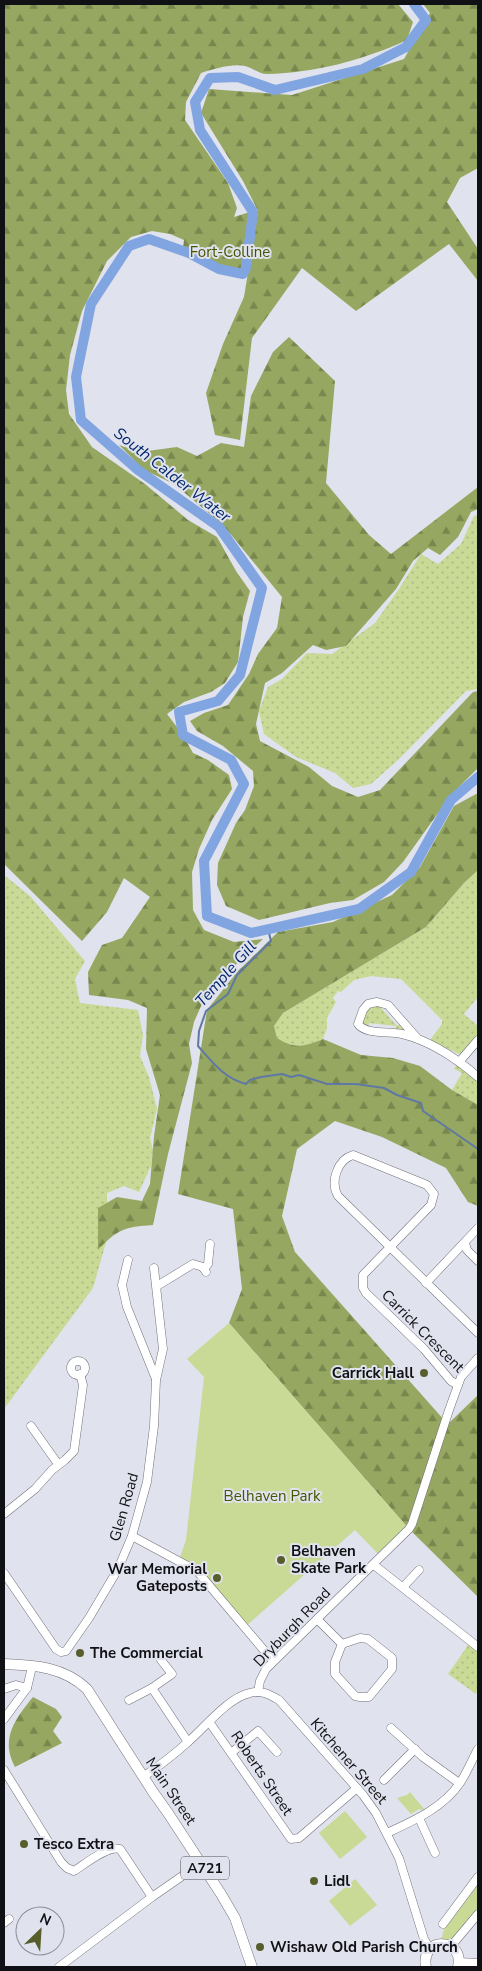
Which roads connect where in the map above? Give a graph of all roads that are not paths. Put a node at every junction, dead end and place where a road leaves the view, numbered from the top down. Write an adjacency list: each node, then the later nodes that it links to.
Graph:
1 (417, 1038): 1 (street); 3 (street)
2 (478, 1040): 3 (street)
3 (460, 1062): 4 (street)
4 (478, 1077)
5 (478, 1228): 6 (street)
6 (465, 1243): 10 (street); 12 (street)
7 (210, 1244): 13 (street)
8 (389, 1248): 8 (street); 12 (street); 18 (street, Carrick Crescent)
9 (128, 1260): 17 (street, Glen Road)
10 (478, 1261)
11 (154, 1268): 13 (street, Glen Road)
12 (426, 1283): 14 (street)
13 (157, 1286): 17 (street, Glen Road)
14 (478, 1333)
15 (478, 1358): 18 (street, Dryburgh Road)
16 (80, 1374): 20 (street)
17 (156, 1380): 22 (street, Glen Road)
18 (458, 1385): 23 (street, Dryburgh Road)
19 (31, 1426): 20 (street)
20 (58, 1464): 21 (street)
21 (4, 1514)
22 (132, 1536): 25 (street, Glen Road); 31 (street)
23 (374, 1565): 26 (street); 27 (street, Dryburgh Road)
24 (419, 1570): 26 (street)
25 (4, 1573)
26 (404, 1586): 29 (street)
27 (317, 1619): 28 (street); 31 (street, Dryburgh Road)
28 (342, 1644): 28 (street)
29 (478, 1647)
30 (161, 1660): 35 (street)
31 (273, 1661): 37 (street, Dryburgh Road)
32 (4, 1664): 33 (main road, A721)
33 (32, 1666): 34 (street); 48 (main road, Main Street / A721)
34 (27, 1688): 36 (street); 39 (street)
35 (152, 1688): 38 (street); 42 (street)
36 (4, 1689)
37 (258, 1692): 40 (street, Dryburgh Road); 51 (street, Kitchener Street)
38 (129, 1700)
39 (4, 1719)
40 (210, 1723): 42 (street, Dryburgh Road); 46 (street, Roberts Street)
41 (392, 1728): 43 (street)
42 (188, 1742): 48 (street, Dryburgh Road)
43 (415, 1749): 49 (street); 50 (street)
44 (478, 1749): 50 (street)
45 (277, 1752): 46 (street)
46 (231, 1753): 51 (street, Roberts Street)
47 (4, 1770): 57 (street)
48 (143, 1777): 55 (main road, Main Street / A721)
49 (384, 1780)
50 (459, 1783): 52 (street)
51 (357, 1788): 53 (street, Kitchener Street)
52 (419, 1818): 53 (street); 54 (street)
53 (387, 1833): 61 (street, Kitchener Street)
54 (435, 1853)
55 (201, 1863): 57 (street); 65 (main road, Main Street / A721)
56 (478, 1877): 59 (street)
57 (152, 1897): 64 (street)
58 (478, 1914): 60 (street)
59 (443, 1924)
60 (448, 1945): 61 (main road); 63 (main road)
61 (430, 1949): 66 (main road)
62 (478, 1964): 63 (main road)
63 (459, 1965)
64 (58, 1967)
65 (252, 1967)
66 (424, 1967)

